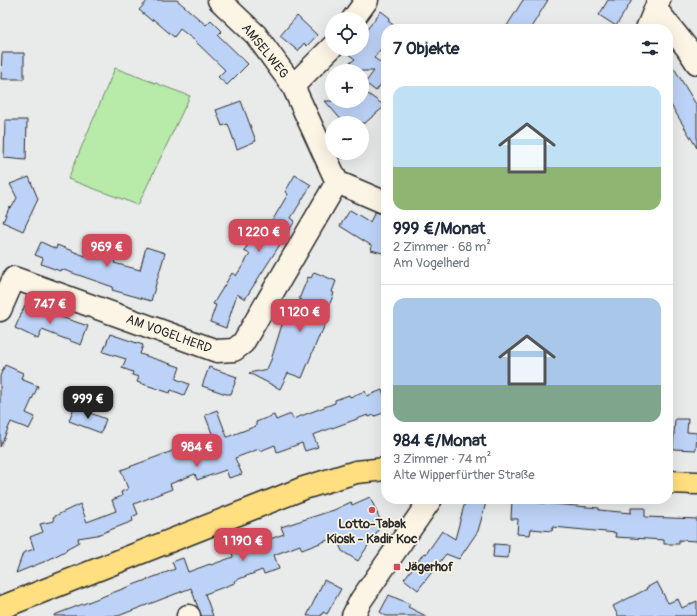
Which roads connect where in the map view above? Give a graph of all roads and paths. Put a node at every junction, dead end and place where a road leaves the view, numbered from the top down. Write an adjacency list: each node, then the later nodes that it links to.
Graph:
1 (219, 0): 10 (street, AMSELWEG)
2 (366, 0): 4 (street)
3 (657, 4): 5 (street); 6 (street)
4 (358, 12)
5 (649, 24)
6 (671, 24)
7 (673, 27): 9 (street)
8 (325, 55): 10 (street, AMSELWEG)
9 (697, 64)
10 (293, 86): 11 (street, AMSELWEG)
11 (338, 182): 12 (street); 13 (street, AM VOGELHERD)
12 (381, 201)
13 (7, 275): 14 (street, AM VOGELHERD)
14 (0, 310)
15 (381, 470): 19 (main road)
16 (673, 482): 17 (main road)
17 (697, 483)
18 (428, 504): 20 (street)
19 (0, 608)
20 (353, 616)

